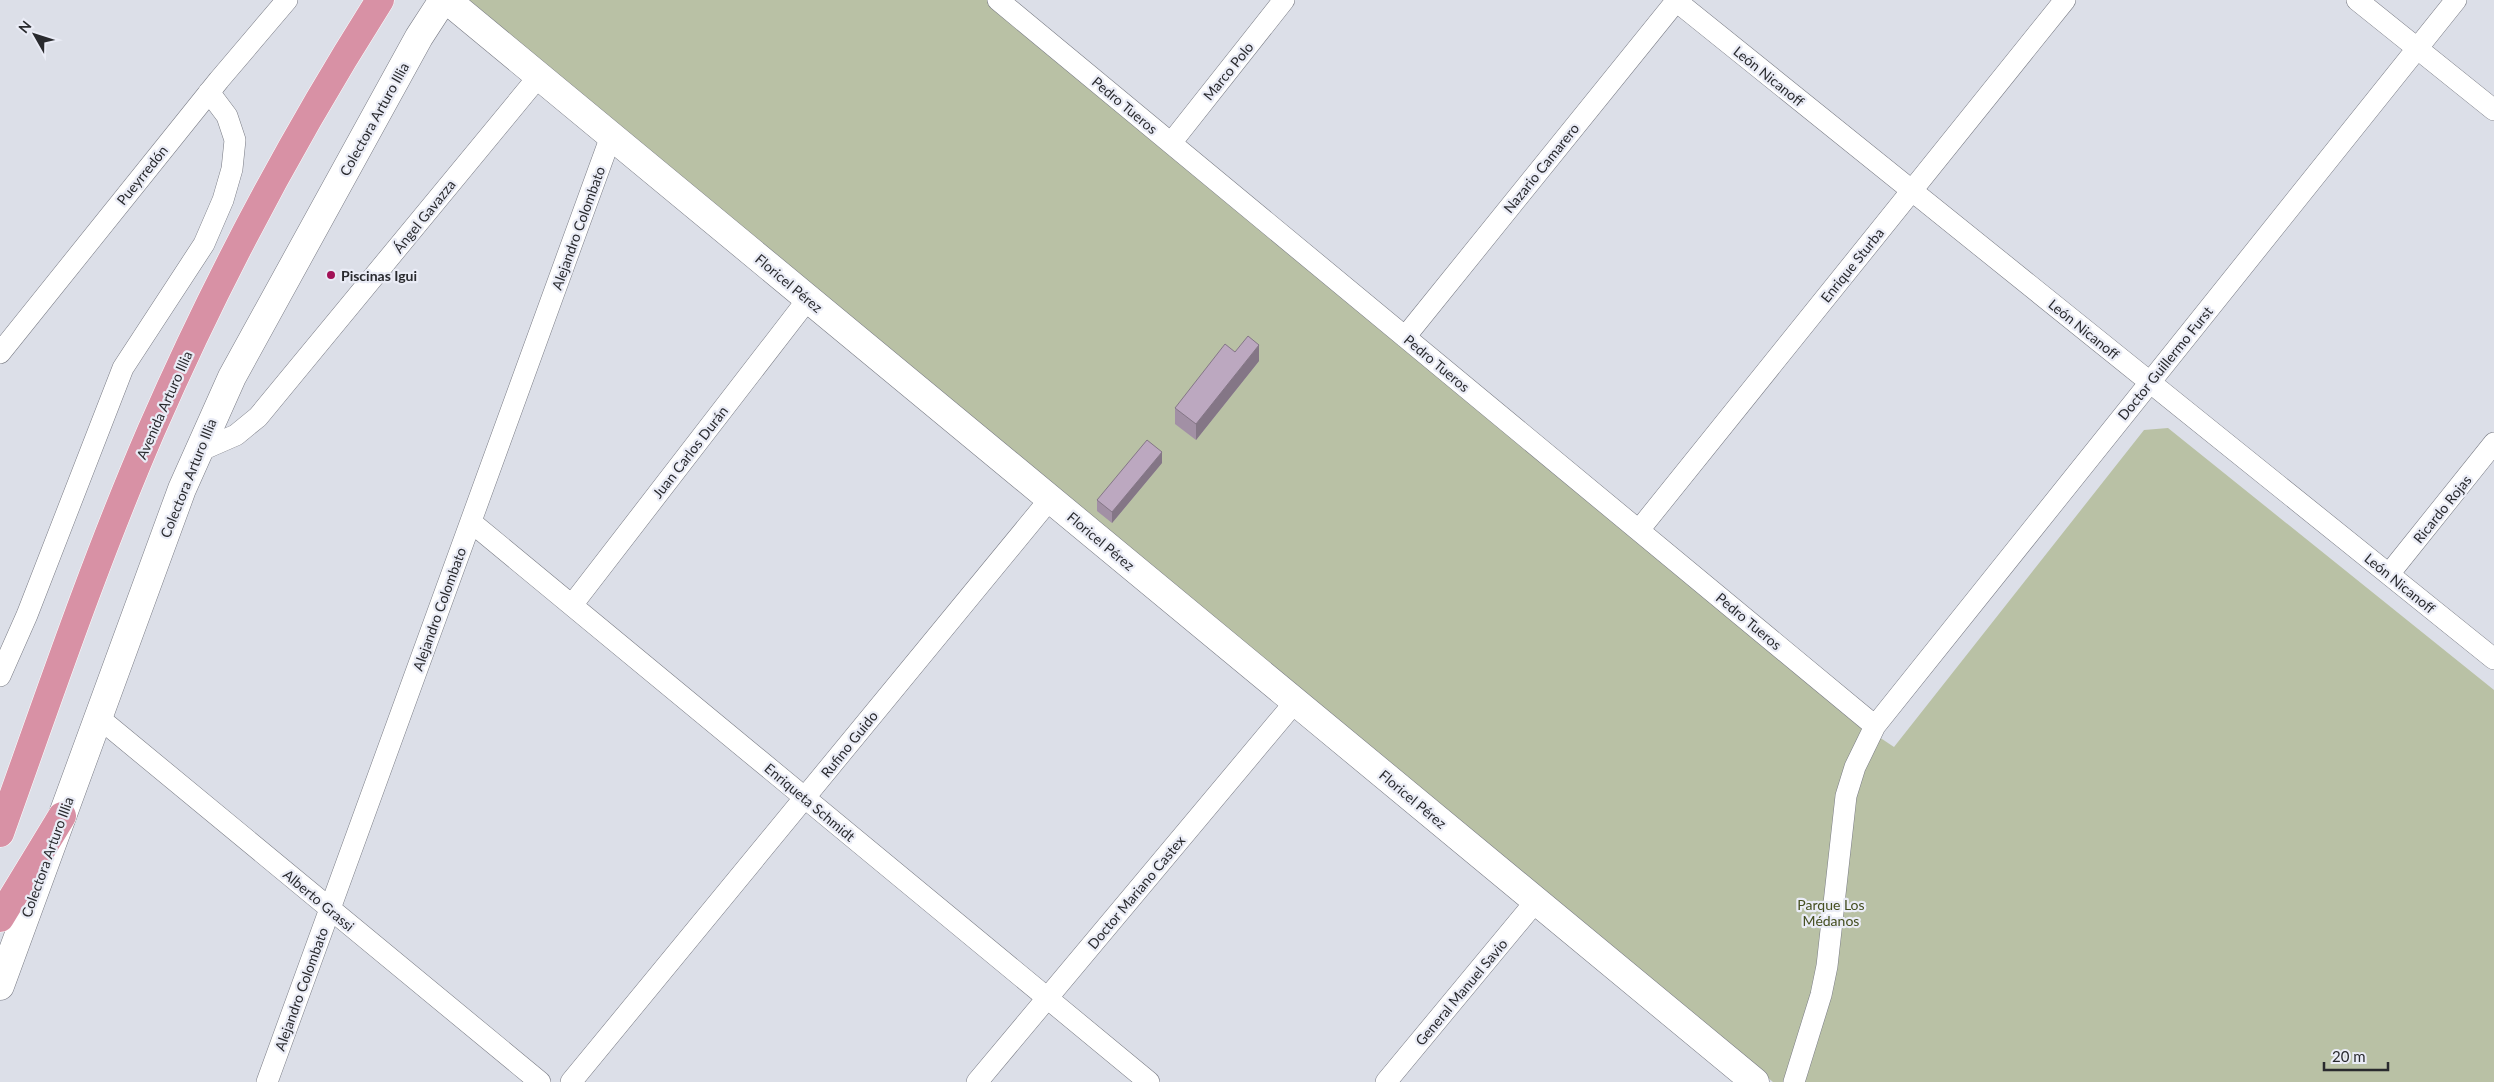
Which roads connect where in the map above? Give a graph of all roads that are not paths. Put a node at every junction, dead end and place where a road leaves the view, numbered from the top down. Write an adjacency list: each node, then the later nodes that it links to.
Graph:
1 (287, 0): 13 (street, Pueyrredón)
2 (380, 0): 37 (highway, Avenida Arturo Illia)
3 (443, 0): 23 (street, Colectora Arturo Illia)
4 (447, 0): 12 (street, Floricel Pérez)
5 (998, 0): 16 (street, Pedro Tueros)
6 (1284, 0): 16 (street, Marco Polo)
7 (1676, 0): 17 (street, León Nicanoff); 19 (street, Nazario Camarero)
8 (2065, 0): 17 (street, Enrique Sturba)
9 (2357, 0): 11 (street)
10 (2456, 0): 11 (street, Doctor Guillermo Furst)
11 (2417, 48): 14 (street); 21 (street, Doctor Guillermo Furst)
12 (539, 76): 15 (street, Floricel Pérez); 23 (street, Ángel Gavazza)
13 (209, 92): 20 (street, Pueyrredón); 29 (street)
14 (2494, 110)
15 (611, 136): 18 (street, Floricel Pérez); 25 (street, Alejandro Colombato)
16 (1171, 143): 19 (street, Pedro Tueros)
17 (1912, 190): 21 (street, León Nicanoff); 26 (street, Enrique Sturba)
18 (808, 299): 24 (street, Floricel Pérez); 28 (street, Juan Carlos Durán)
19 (1405, 337): 26 (street, Pedro Tueros)
20 (0, 353)
21 (2150, 382): 27 (street, León Nicanoff); 34 (street, Doctor Guillermo Furst)
22 (2494, 443): 27 (street, Ricardo Rojas)
23 (197, 452): 33 (street, Colectora Arturo Illia)
24 (1050, 499): 32 (street, Floricel Pérez); 35 (street, Rufino Guido)
25 (471, 522): 28 (street, Enriqueta Schmidt); 39 (street, Alejandro Colombato)
26 (1639, 530): 34 (street, Pedro Tueros)
27 (2389, 574): 30 (street, León Nicanoff)
28 (572, 605): 35 (street, Enriqueta Schmidt)
29 (6, 642): 31 (street)
30 (2494, 659)
31 (0, 676)
32 (1295, 702): 38 (street, Floricel Pérez); 42 (street, Doctor Mariano Castex)
33 (98, 717): 36 (street, Colectora Arturo Illia); 39 (street, Alberto Grassi)
34 (1875, 726): 50 (street, Doctor Guillermo Furst)
35 (805, 798): 42 (street, Enriqueta Schmidt); 45 (street, Rufino Guido)
36 (62, 816): 40 (highway); 41 (street, Colectora Arturo Illia)
37 (0, 833)
38 (1536, 901): 48 (street, General Manuel Savio); 49 (street, Floricel Pérez)
39 (330, 909): 43 (street, Alejandro Colombato); 44 (street, Alberto Grassi)
40 (0, 918)
41 (0, 986)
42 (1048, 998): 46 (street, Doctor Mariano Castex); 47 (street, Enriqueta Schmidt)
43 (267, 1082)
44 (540, 1082)
45 (572, 1082)
46 (978, 1082)
47 (1149, 1082)
48 (1386, 1082)
49 (1755, 1082)
50 (1794, 1082)

